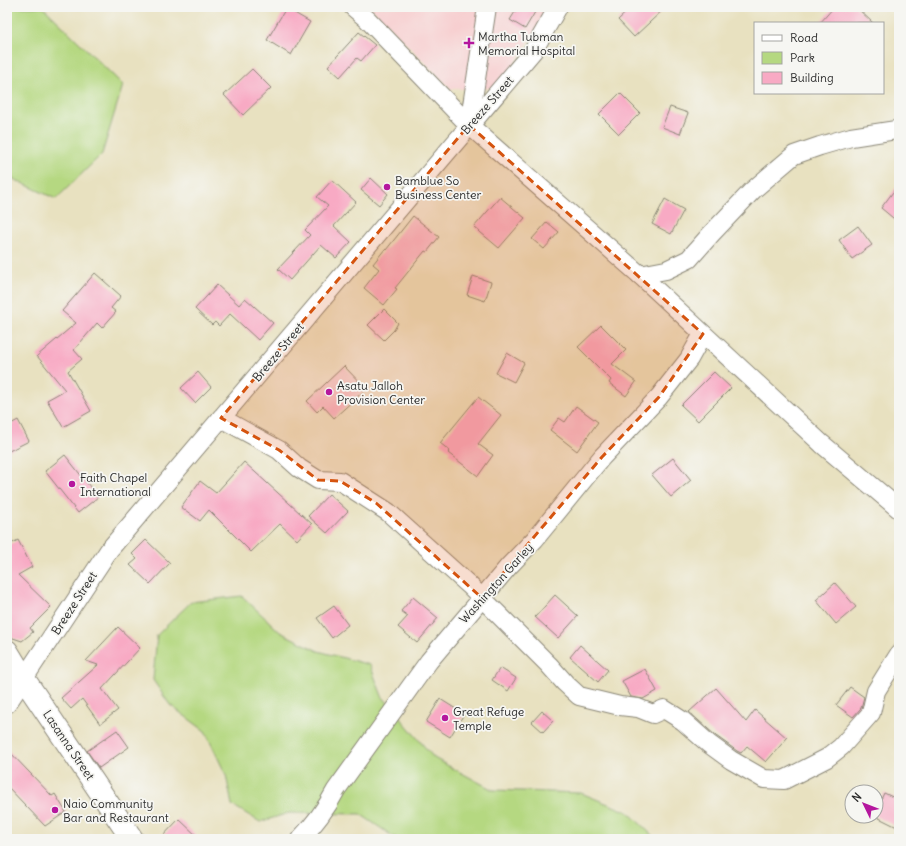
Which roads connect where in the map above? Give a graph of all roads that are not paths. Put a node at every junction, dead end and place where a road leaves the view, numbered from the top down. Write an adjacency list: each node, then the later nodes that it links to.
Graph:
1 (353, 7): 4 (street)
2 (487, 7): 4 (street)
3 (558, 7): 4 (street, Breeze Street)
4 (469, 125): 6 (street); 8 (street, Breeze Street)
5 (896, 130): 6 (street)
6 (640, 275): 7 (street)
7 (703, 334): 9 (street); 10 (street, Washington Garley)
8 (221, 418): 10 (street); 13 (street, Breeze Street)
9 (899, 509)
10 (482, 598): 12 (street); 16 (street, Washington Garley)
11 (7, 651): 13 (street, Lasanna Street)
12 (899, 654)
13 (24, 680): 14 (street, Breeze Street); 15 (street, Lasanna Street)
14 (7, 704)
15 (132, 839)
16 (300, 839)

